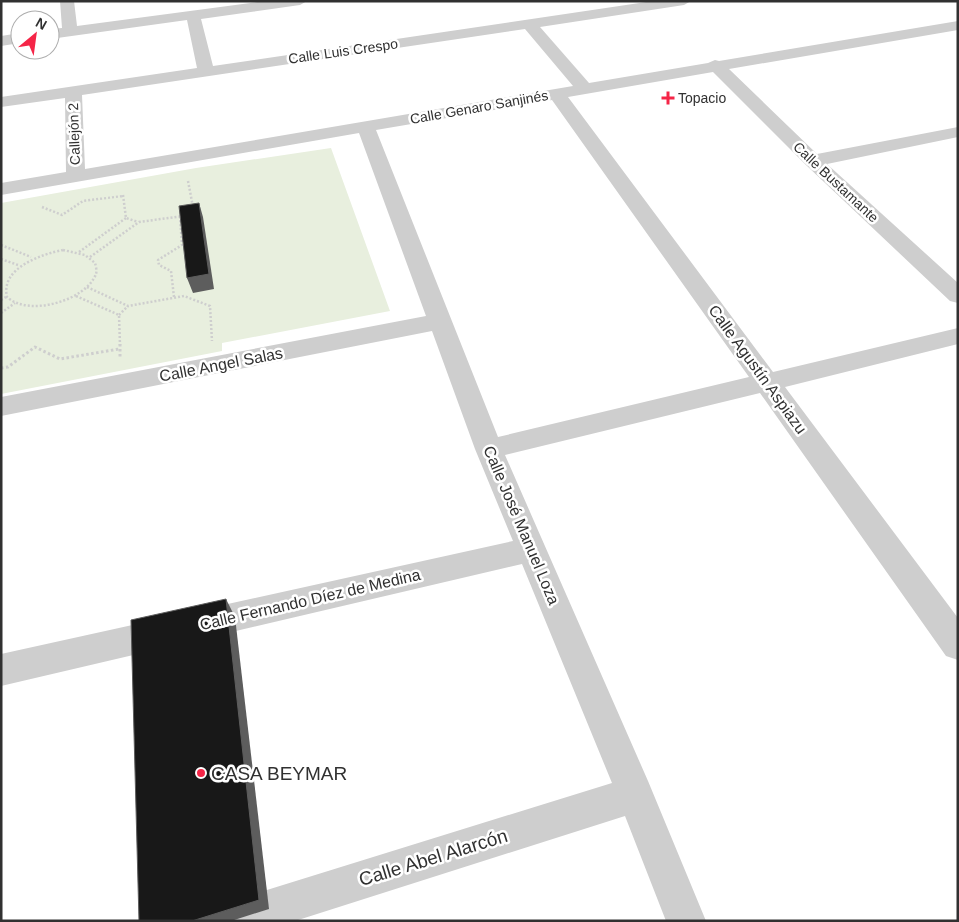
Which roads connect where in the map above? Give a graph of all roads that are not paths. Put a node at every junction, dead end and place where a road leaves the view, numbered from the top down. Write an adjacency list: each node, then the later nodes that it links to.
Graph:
1 (68, 1): 7 (street)
2 (300, 1): 4 (street)
3 (684, 1): 5 (street, Calle Luis Crespo)
4 (193, 16): 7 (street); 10 (street)
5 (530, 25): 10 (street, Calle Luis Crespo); 11 (street)
6 (958, 25): 9 (street, Calle Genaro Sanjinés)
7 (70, 32): 8 (street)
8 (60, 33)
9 (715, 65): 11 (street, Calle Genaro Sanjinés); 17 (street, Calle Bustamante)
10 (206, 71): 12 (street, Calle Luis Crespo)
11 (585, 89): 13 (street, Calle Genaro Sanjinés)
12 (73, 91): 14 (street, Calle Luis Crespo); 18 (street, Callejón 2)
13 (557, 94): 15 (street, Calle Genaro Sanjinés); 24 (street, Calle Agustín Aspiazu)
14 (1, 102)
15 (365, 126): 18 (street, Calle Genaro Sanjinés); 22 (street, Calle José Manuel Loza)
16 (958, 132): 17 (street)
17 (813, 161): 20 (street, Calle Bustamante)
18 (76, 176): 19 (street, Calle Genaro Sanjinés)
19 (1, 189)
20 (948, 276): 21 (street, Calle Bustamante)
21 (958, 296)
22 (440, 320): 25 (street, Calle Angel Salas); 26 (street, Calle José Manuel Loza)
23 (958, 336): 24 (street)
24 (768, 382): 26 (street); 28 (street, Calle Agustín Aspiazu)
25 (1, 407)
26 (489, 449): 27 (street, Calle José Manuel Loza)
27 (532, 549): 29 (street, Calle Fernando Díez de Medina); 30 (street, Calle José Manuel Loza)
28 (958, 645)
29 (1, 670)
30 (635, 794): 31 (street, Calle Abel Alarcón); 32 (street, Calle José Manuel Loza)
31 (231, 921)
32 (686, 921)

